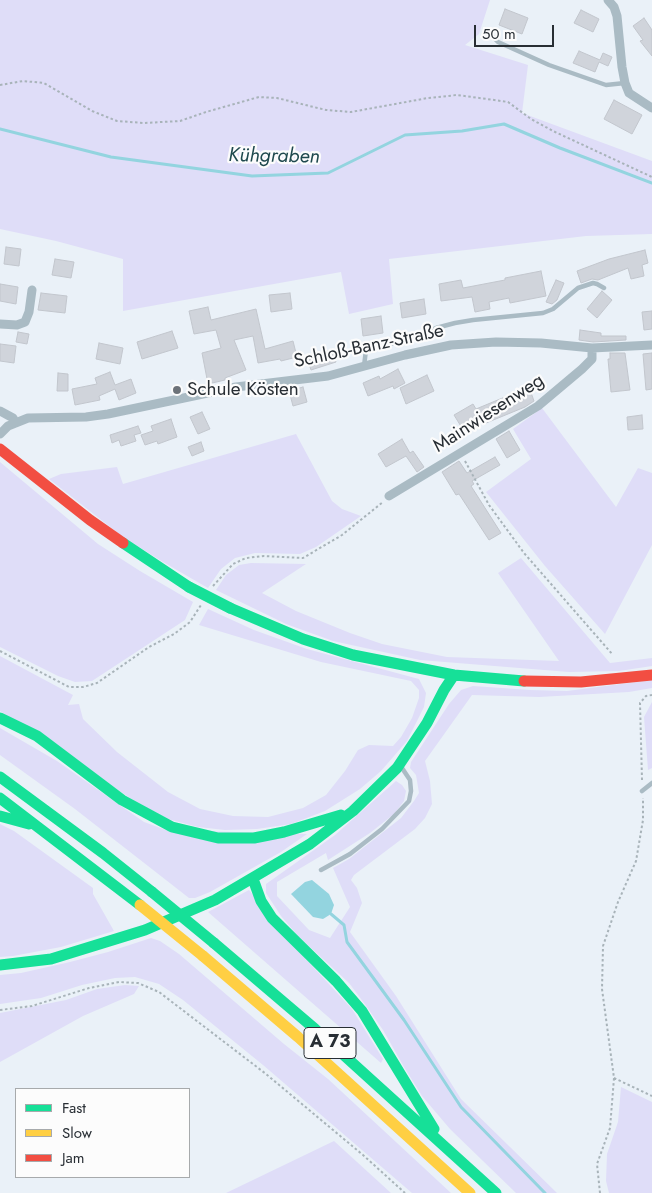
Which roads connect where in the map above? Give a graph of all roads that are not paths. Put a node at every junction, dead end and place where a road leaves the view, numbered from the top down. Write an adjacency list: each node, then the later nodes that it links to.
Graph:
1 (608, 0): 3 (street)
2 (489, 33): 3 (lane)
3 (625, 83): 4 (street)
4 (652, 108)
5 (604, 288): 10 (lane)
6 (32, 290): 7 (street)
7 (0, 324)
8 (652, 345): 9 (street, Schloß-Banz-Straße)
9 (592, 348): 10 (street, Schloß-Banz-Straße); 15 (street, Mainwiesenweg)
10 (364, 367): 12 (street, Schloß-Banz-Straße)
11 (0, 411): 12 (street)
12 (12, 425): 13 (street)
13 (0, 434)
14 (0, 449): 16 (main road, bridge)
15 (389, 496)
16 (454, 675): 17 (main road); 19 (main road)
17 (652, 675)
18 (0, 718): 24 (main road)
19 (399, 765): 24 (main road); 27 (lane)
20 (0, 777): 30 (main road, A 73, bridge)
21 (652, 783): 22 (lane)
22 (642, 791)
23 (0, 798): 26 (main road, A 73)
24 (353, 811): 28 (main road)
25 (0, 816): 26 (main road)
26 (40, 827): 31 (main road, A 73, bridge)
27 (321, 870)
28 (253, 879): 29 (main road); 30 (main road)
29 (0, 966)
30 (444, 1146): 32 (main road, A 73)
31 (470, 1193)
32 (496, 1193)

